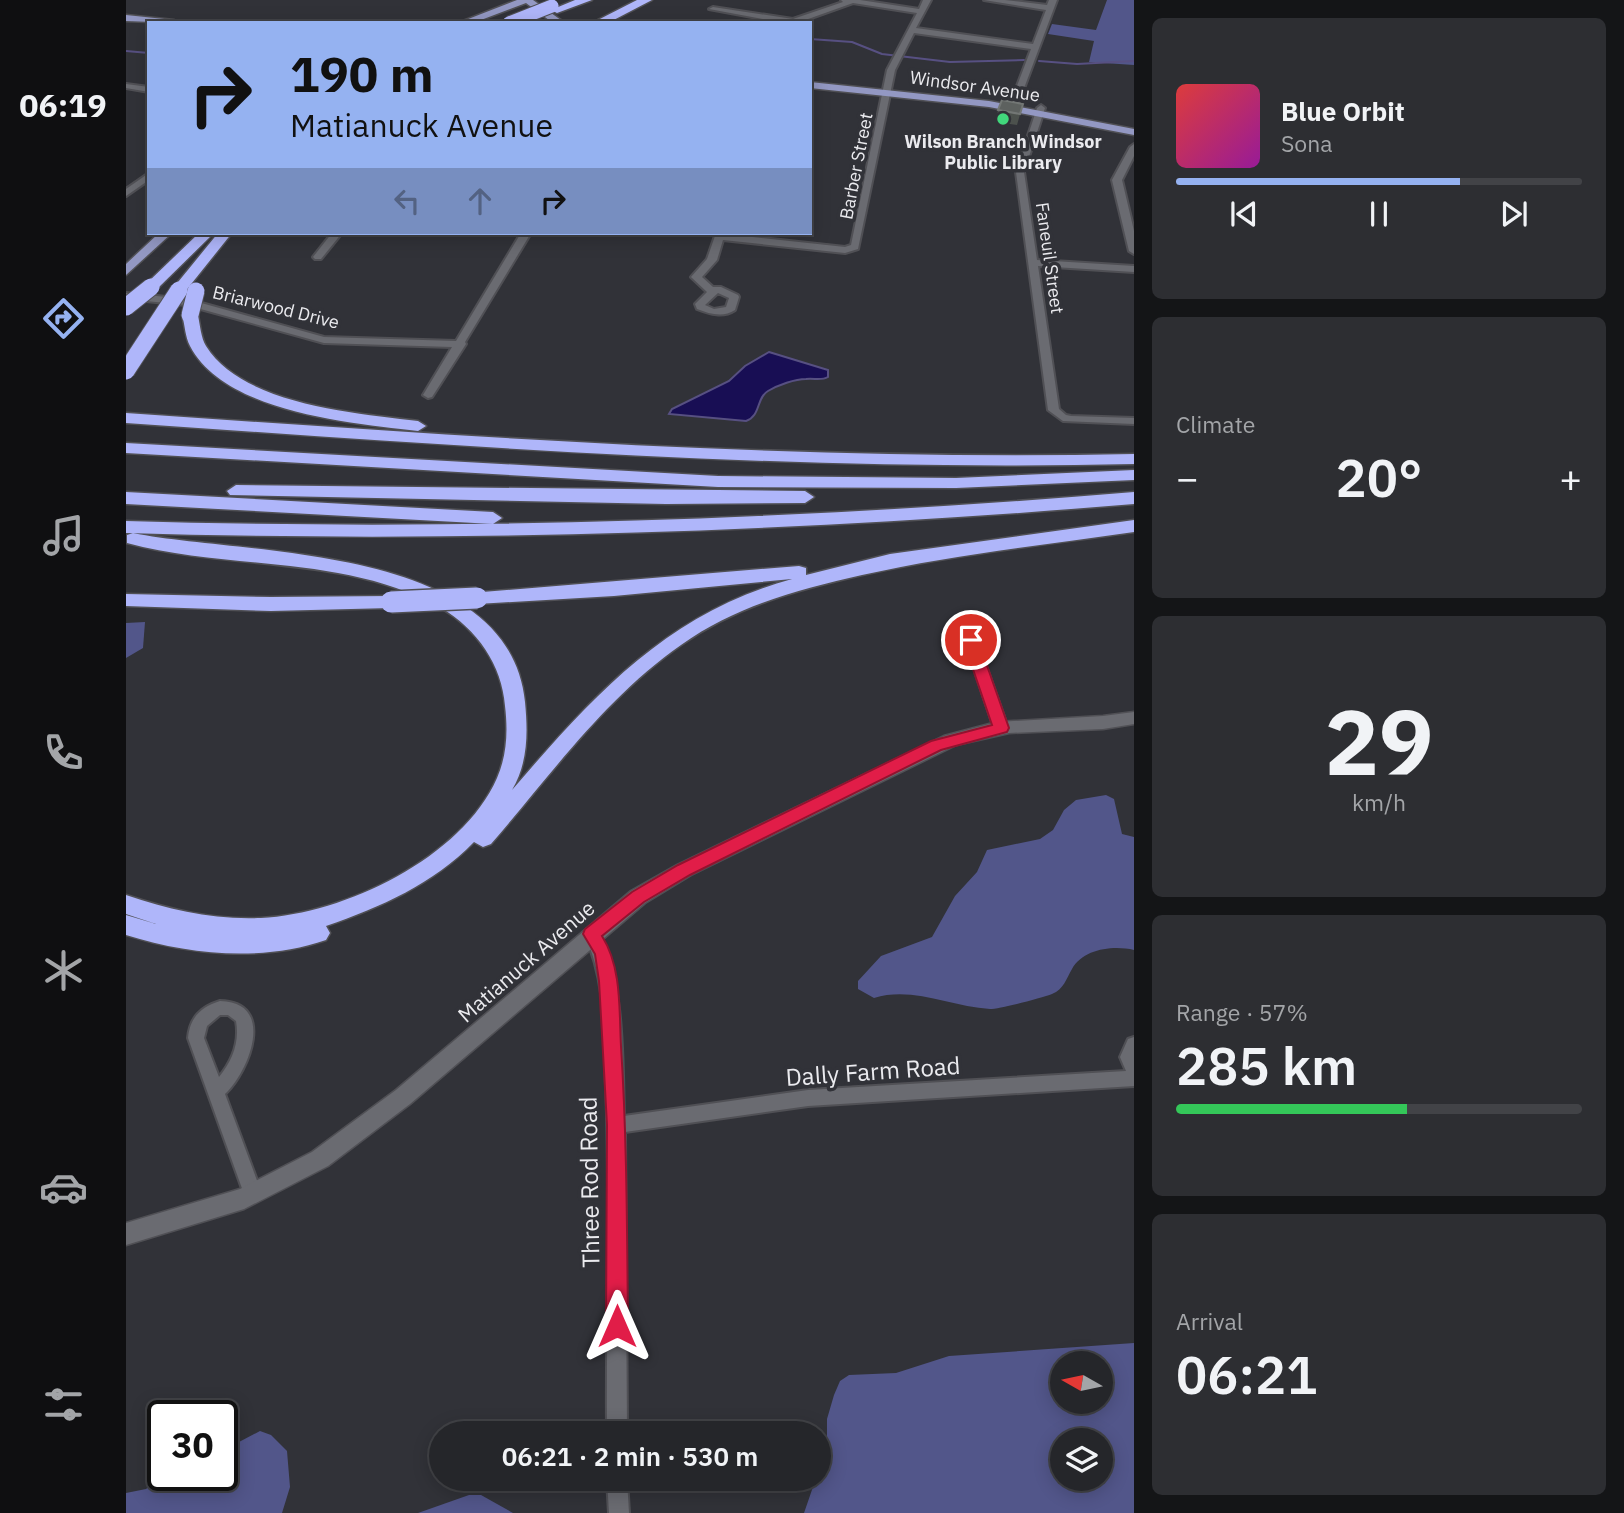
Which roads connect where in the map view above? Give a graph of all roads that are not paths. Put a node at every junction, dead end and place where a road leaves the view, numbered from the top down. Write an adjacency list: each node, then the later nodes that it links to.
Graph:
1 (526, 0): 14 (main road); 17 (main road)
2 (570, 0): 9 (highway)
3 (586, 0): 9 (highway)
4 (646, 0): 18 (highway)
5 (927, 0): 11 (street, Barber Street)
6 (988, 0): 8 (street)
7 (850, 1): 11 (street); 20 (street)
8 (1052, 4): 23 (street)
9 (555, 8): 15 (highway, bridge); 16 (highway)
10 (713, 9): 19 (street)
11 (920, 11): 22 (street, Barber Street)
12 (126, 20): 13 (main road); 21 (main road)
13 (147, 21)
14 (468, 21)
15 (515, 21)
16 (528, 21)
17 (557, 21)
18 (602, 21)
19 (785, 21)
20 (794, 21)
21 (147, 24)
22 (911, 30): 23 (street); 27 (street, Barber Street)
23 (1035, 47): 28 (street)
24 (812, 83): 27 (main road, Windsor Avenue)
25 (126, 86): 26 (street)
26 (147, 90)
27 (888, 90): 28 (main road, Windsor Avenue); 43 (street, Barber Street)
28 (1013, 105): 29 (main road, Windsor Avenue)
29 (1040, 110): 30 (main road, Windsor Avenue); 46 (street, Faneuil Street)
30 (1134, 130)
31 (1134, 147): 32 (street)
32 (1123, 166): 33 (street); 44 (street)
33 (1134, 168)
34 (147, 177): 35 (street)
35 (126, 193)
36 (164, 235): 48 (main road)
37 (206, 235): 49 (highway)
38 (211, 235): 49 (highway)
39 (223, 235): 49 (highway)
40 (231, 235): 60 (highway, bridge)
41 (335, 235): 45 (street)
42 (525, 235): 53 (street)
43 (720, 235): 50 (street)
44 (1134, 251)
45 (318, 257)
46 (1033, 263): 47 (street); 58 (street, Faneuil Street)
47 (1134, 269)
48 (126, 271)
49 (165, 289): 52 (highway, bridge); 54 (highway); 55 (highway, bridge)
50 (712, 291)
51 (126, 296): 53 (street, Briarwood Drive)
52 (126, 307)
53 (461, 344): 56 (street)
54 (126, 348)
55 (126, 371)
56 (428, 395)
57 (126, 418): 60 (highway)
58 (1134, 421)
59 (126, 448): 63 (highway)
60 (698, 455): 62 (highway)
61 (126, 459): 66 (highway)
62 (1134, 459)
63 (1134, 475)
64 (1134, 486): 66 (highway)
65 (126, 489): 66 (highway)
66 (821, 495)
67 (126, 498): 70 (highway)
68 (1134, 498): 70 (highway)
69 (1134, 510): 72 (highway)
70 (919, 515): 72 (highway)
71 (1134, 526): 73 (highway)
72 (128, 535): 78 (highway)
73 (904, 558): 74 (highway, bridge); 78 (highway)
74 (126, 600)
75 (963, 618): 77 (street)
76 (1134, 718): 77 (street, Matianuck Avenue)
77 (1001, 728): 79 (street, Matianuck Avenue)
78 (135, 918)
79 (592, 934): 84 (street, Three Rod Road); 85 (street, Matianuck Avenue)
80 (1134, 1044): 81 (street)
81 (1134, 1071)
82 (1134, 1078): 84 (street, Dally Farm Road)
83 (216, 1091): 83 (street); 85 (street)
84 (617, 1125): 87 (street, Three Rod Road)
85 (253, 1194): 86 (street, Matianuck Avenue)
86 (126, 1234)
87 (617, 1421)
88 (618, 1491): 89 (street)
89 (619, 1513)

